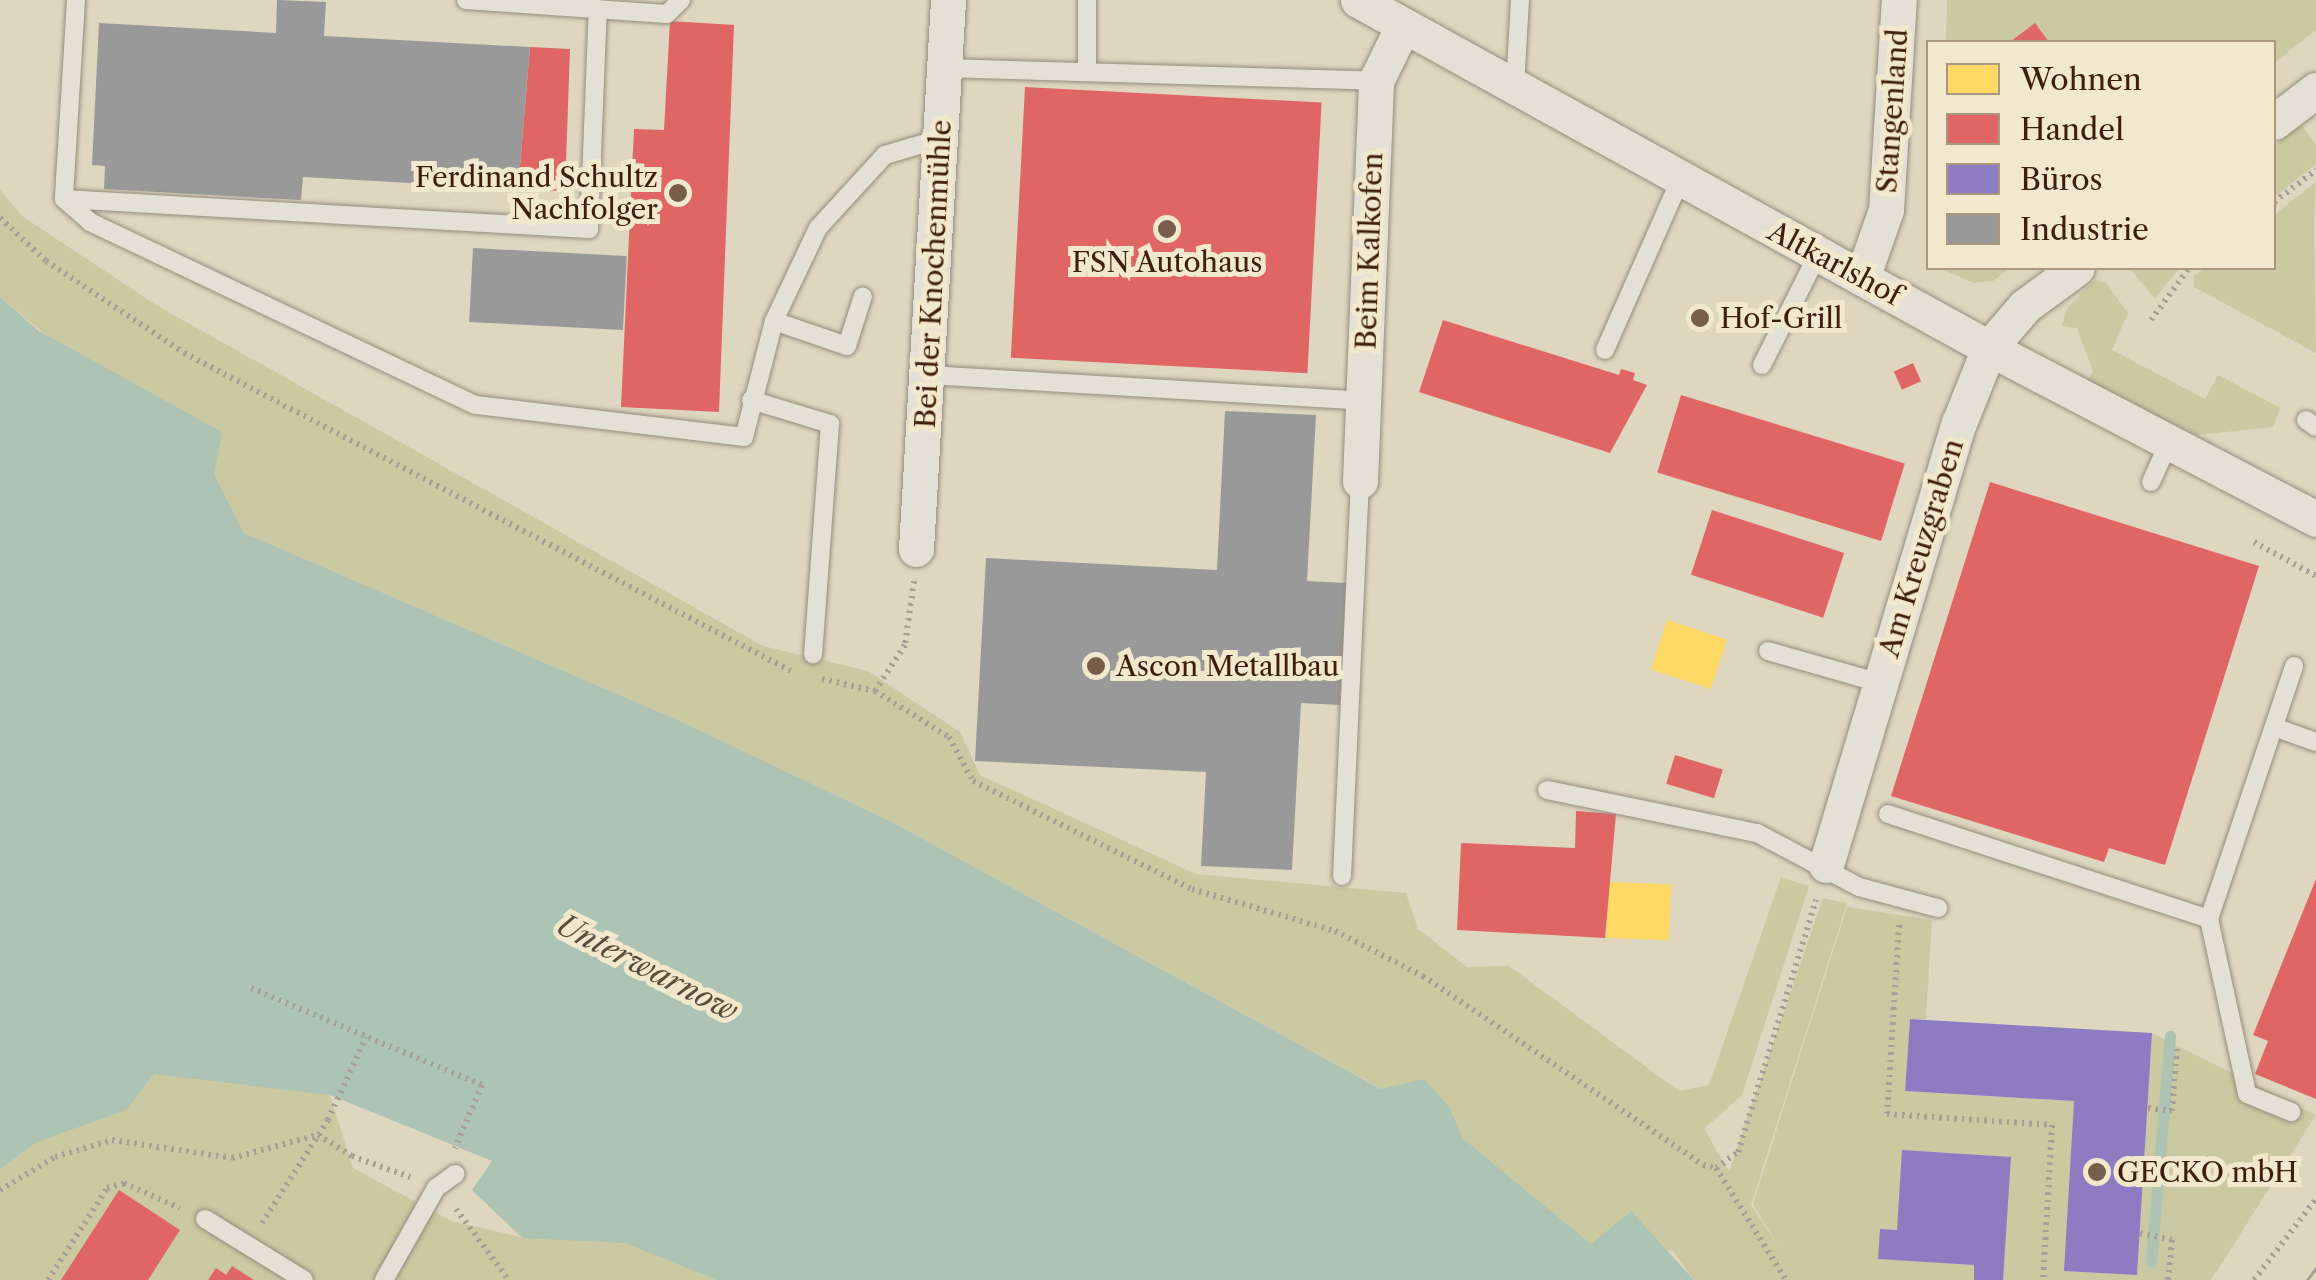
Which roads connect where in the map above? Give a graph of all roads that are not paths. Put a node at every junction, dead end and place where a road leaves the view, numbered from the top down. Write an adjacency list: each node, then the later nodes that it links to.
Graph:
1 (76, 0): 19 (lane)
2 (466, 0): 9 (lane)
3 (681, 0): 9 (lane)
4 (948, 0): 11 (street, Bei der Knochenmühle)
5 (1087, 0): 12 (lane)
6 (1358, 0): 10 (street, Altkarlshof)
7 (1520, 0): 14 (lane)
8 (1899, 0): 22 (street, Stangenland)
9 (598, 9): 19 (lane)
10 (1403, 26): 13 (street, Beim Kalkofen); 14 (street, Altkarlshof)
11 (944, 68): 12 (lane); 17 (street, Bei der Knochenmühle)
12 (1087, 72): 13 (lane)
13 (1376, 81): 30 (street, Beim Kalkofen)
14 (1516, 86): 18 (street, Altkarlshof)
15 (2316, 90): 16 (street)
16 (2276, 120)
17 (940, 138): 24 (lane); 28 (street, Bei der Knochenmühle)
18 (1680, 180): 20 (street, Altkarlshof); 26 (lane)
19 (64, 199): 29 (lane)
20 (1818, 254): 22 (street, Altkarlshof); 27 (lane)
21 (2075, 270): 25 (street, Am Kreuzgraben)
22 (1862, 278): 25 (street, Altkarlshof)
23 (864, 296): 24 (lane)
24 (774, 321): 29 (lane)
25 (1989, 348): 31 (street, Altkarlshof); 39 (street, Am Kreuzgraben)
26 (1605, 350)
27 (1762, 365)
28 (929, 375): 30 (lane); 35 (street, Bei der Knochenmühle)
29 (750, 400): 37 (lane)
30 (1363, 401): 32 (street, Beim Kalkofen)
31 (2169, 442): 33 (lane); 34 (street, Altkarlshof)
32 (1360, 481): 45 (lane)
33 (2151, 482)
34 (2316, 519)
35 (916, 548)
36 (1768, 651): 39 (lane)
37 (814, 654)
38 (2294, 666): 40 (lane)
39 (1880, 683): 44 (street, Am Kreuzgraben)
40 (2274, 727): 41 (lane); 47 (lane)
41 (2316, 742)
42 (1547, 790): 44 (lane)
43 (1888, 814): 47 (lane)
44 (1826, 864): 46 (lane)
45 (1342, 876)
46 (1938, 908)
47 (2209, 918): 48 (lane)
48 (2291, 1112)
49 (455, 1174): 52 (lane)
50 (205, 1219): 51 (lane)
51 (304, 1280)
52 (384, 1280)

